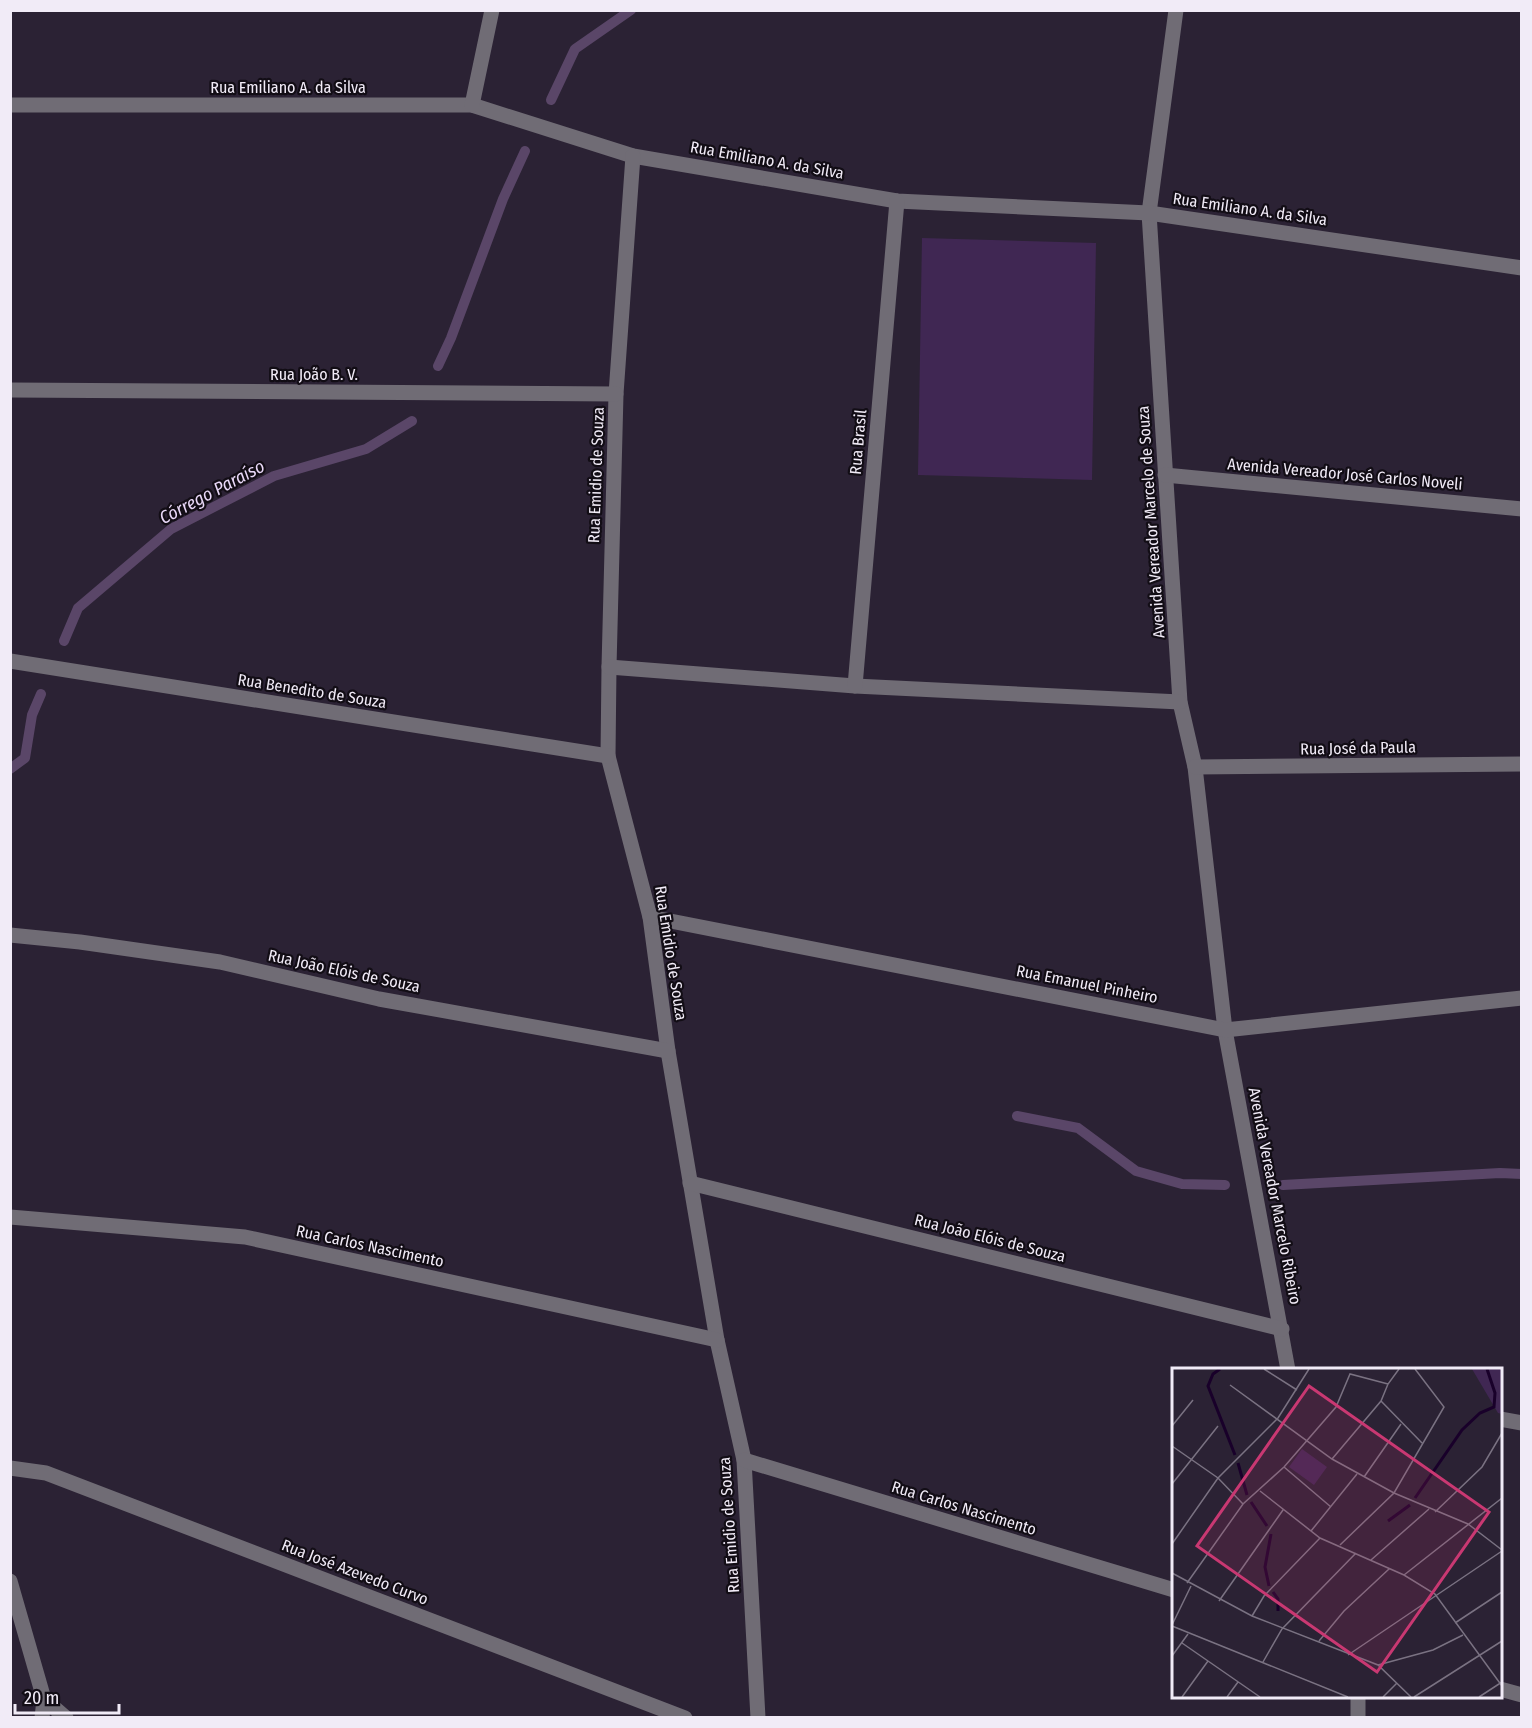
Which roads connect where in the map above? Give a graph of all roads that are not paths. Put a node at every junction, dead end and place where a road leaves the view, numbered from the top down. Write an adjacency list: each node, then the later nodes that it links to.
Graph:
1 (492, 10): 4 (street)
2 (1176, 10): 7 (street, Avenida Vereador Marcelo de Souza)
3 (10, 105): 4 (street, Rua Emiliano A. da Silva)
4 (472, 105): 5 (street, Rua Emiliano A. da Silva)
5 (633, 156): 6 (street, Rua Emiliano A. da Silva); 10 (street, Rua Emidio de Souza)
6 (897, 201): 7 (street, Rua Emiliano A. da Silva); 15 (street, Rua Brasil)
7 (1149, 213): 8 (street, Rua Emiliano A. da Silva); 11 (street, Avenida Vereador Marcelo de Souza)
8 (1521, 268)
9 (10, 390): 10 (street, Rua João B. V.)
10 (616, 394): 14 (street, Rua Emidio de Souza)
11 (1166, 475): 12 (street, Avenida Vereador José Carlos Noveli); 16 (street, Avenida Vereador Marcelo de Souza)
12 (1521, 509)
13 (10, 661): 17 (street, Rua Benedito de Souza)
14 (609, 667): 15 (street); 17 (street, Rua Emidio de Souza)
15 (855, 686): 16 (street)
16 (1180, 702): 19 (street, Avenida Vereador Marcelo de Souza)
17 (608, 756): 20 (street, Rua Emidio de Souza)
18 (1521, 764): 19 (street, Rua José da Paula)
19 (1195, 767): 23 (street, Avenida Vereador Marcelo de Souza)
20 (650, 917): 23 (street, Rua Emanuel Pinheiro); 24 (street, Rua Emidio de Souza)
21 (10, 935): 24 (street, Rua João Elóis de Souza)
22 (1521, 998): 23 (street, Rua Emanuel Pinheiro)
23 (1224, 1030): 27 (street, Avenida Vereador Marcelo Ribeiro)
24 (668, 1051): 25 (street, Rua Emidio de Souza)
25 (690, 1183): 27 (street, Rua João Elóis de Souza); 28 (street, Rua Emidio de Souza)
26 (10, 1217): 28 (street, Rua Carlos Nascimento)
27 (1282, 1329): 29 (street, Avenida Vereador Marcelo Ribeiro)
28 (717, 1340): 32 (street, Rua Emidio de Souza)
29 (1288, 1368)
30 (1502, 1419): 31 (street)
31 (1521, 1423)
32 (744, 1460): 35 (street, Rua Carlos Nascimento); 43 (street, Rua Emidio de Souza)
33 (10, 1468): 42 (street, Rua José Azevedo Curvo)
34 (10, 1581): 39 (street)
35 (1172, 1590)
36 (1502, 1690): 37 (street)
37 (1521, 1695)
38 (1358, 1698): 44 (street)
39 (44, 1699): 40 (street); 41 (street)
40 (42, 1718)
41 (66, 1718)
42 (684, 1718)
43 (758, 1718)
44 (1358, 1718)

